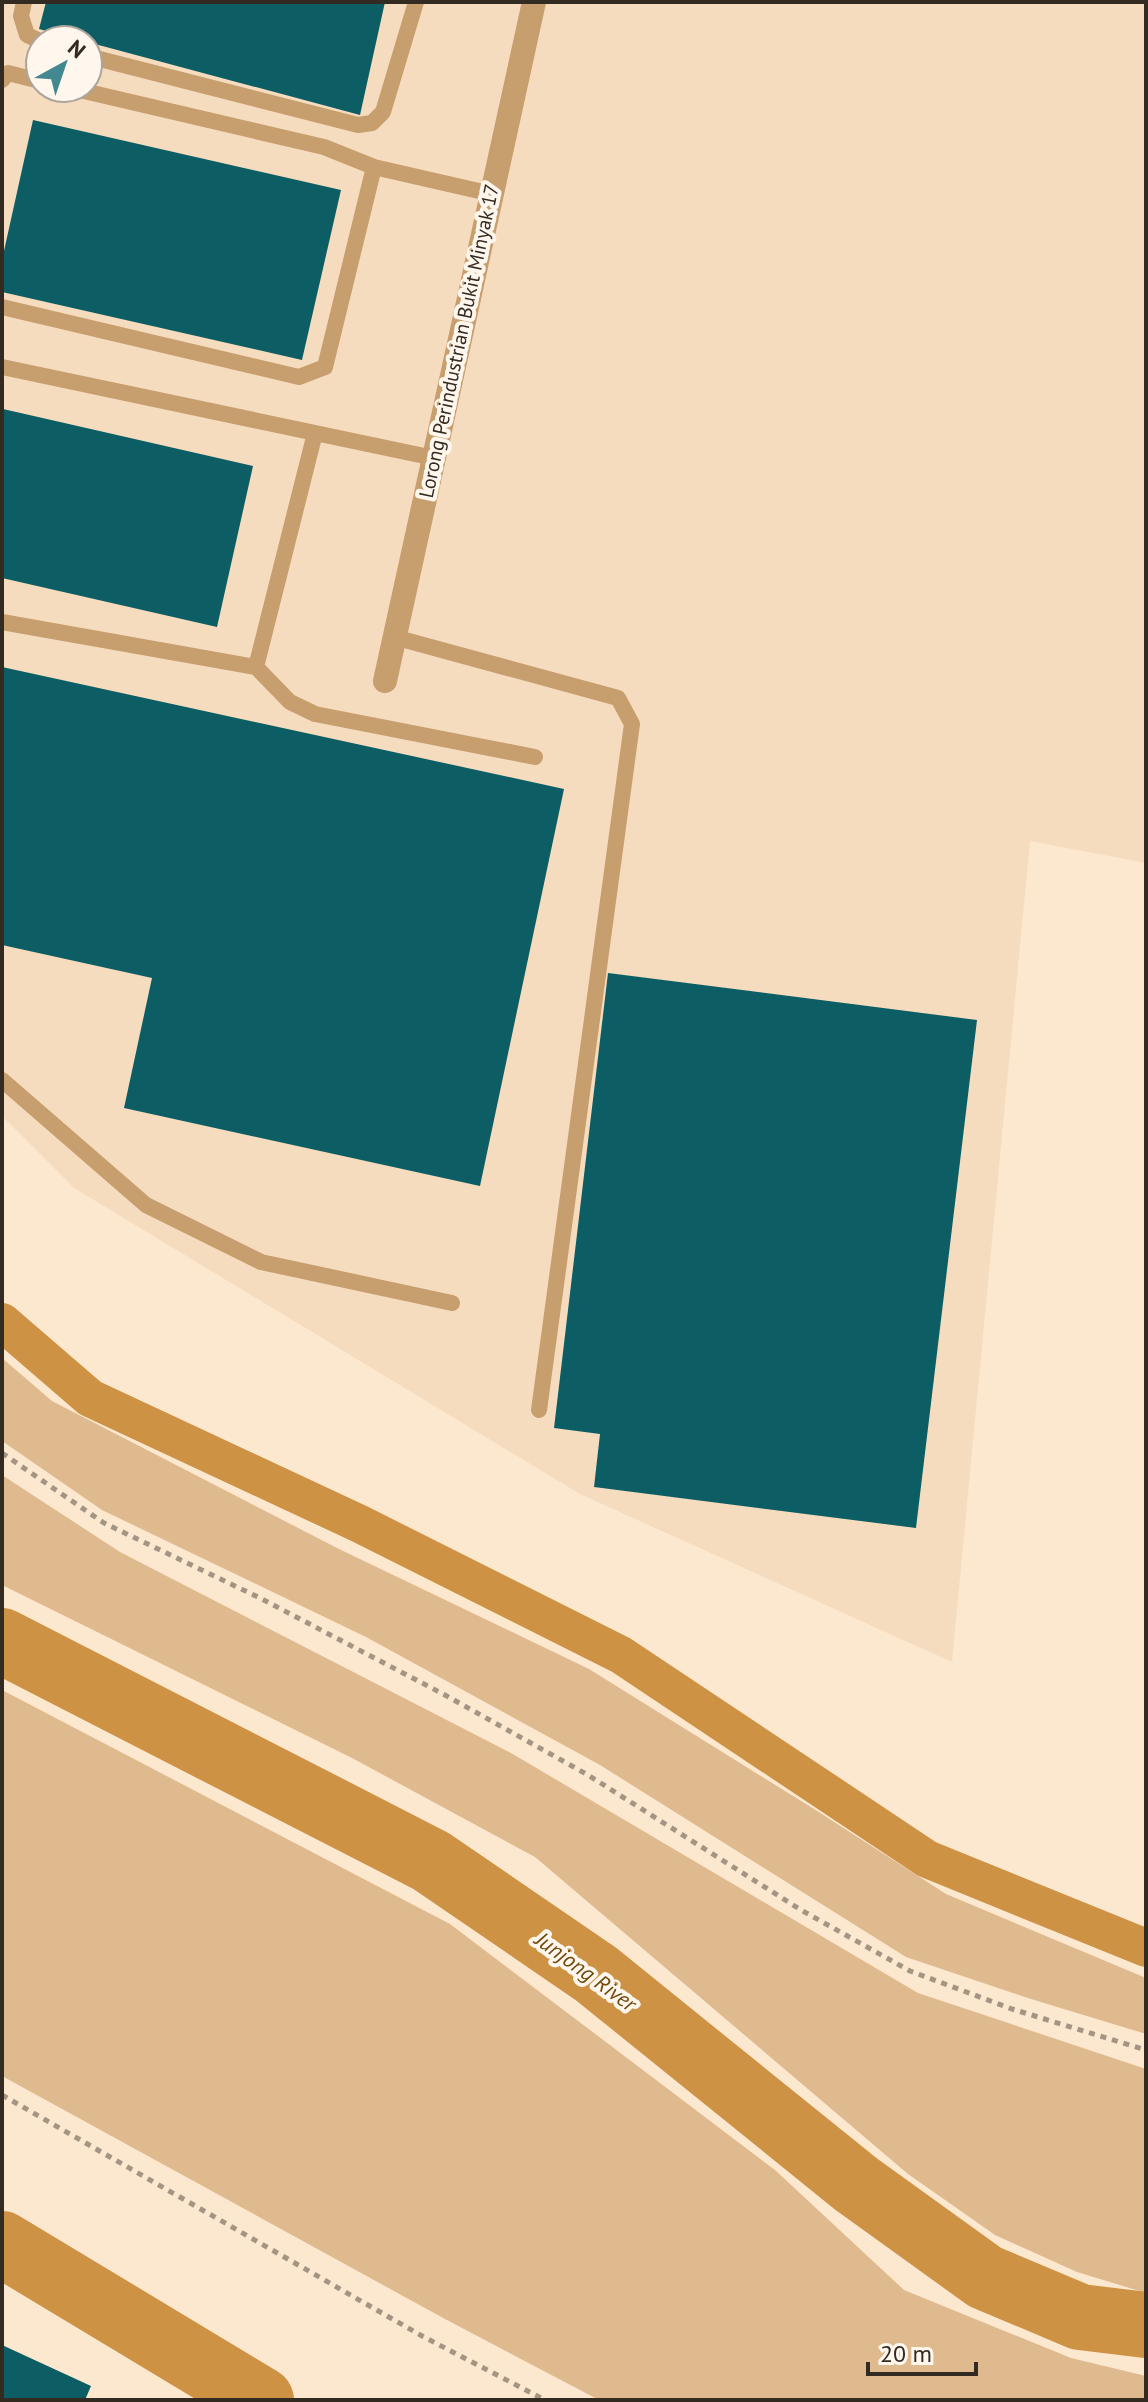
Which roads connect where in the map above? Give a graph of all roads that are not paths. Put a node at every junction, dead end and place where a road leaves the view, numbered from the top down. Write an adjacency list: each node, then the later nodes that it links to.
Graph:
1 (24, 2): 4 (lane)
2 (416, 2): 5 (lane)
3 (534, 2): 10 (street, Lorong Perindustrian Bukit Minyak 17)
4 (24, 26)
5 (104, 60)
6 (24, 77): 7 (lane)
7 (2, 80)
8 (104, 96): 9 (lane)
9 (374, 167): 10 (lane); 11 (lane)
10 (492, 194): 14 (street, Lorong Perindustrian Bukit Minyak 17)
11 (2, 307)
12 (2, 367): 13 (lane)
13 (315, 433): 14 (lane); 17 (lane)
14 (434, 458): 16 (street, Lorong Perindustrian Bukit Minyak 17)
15 (2, 622): 17 (lane)
16 (394, 637): 18 (street, Lorong Perindustrian Bukit Minyak 17); 22 (lane)
17 (256, 667): 19 (lane)
18 (385, 681)
19 (535, 757)
20 (2, 1080): 21 (lane)
21 (452, 1303)
22 (539, 1410)

